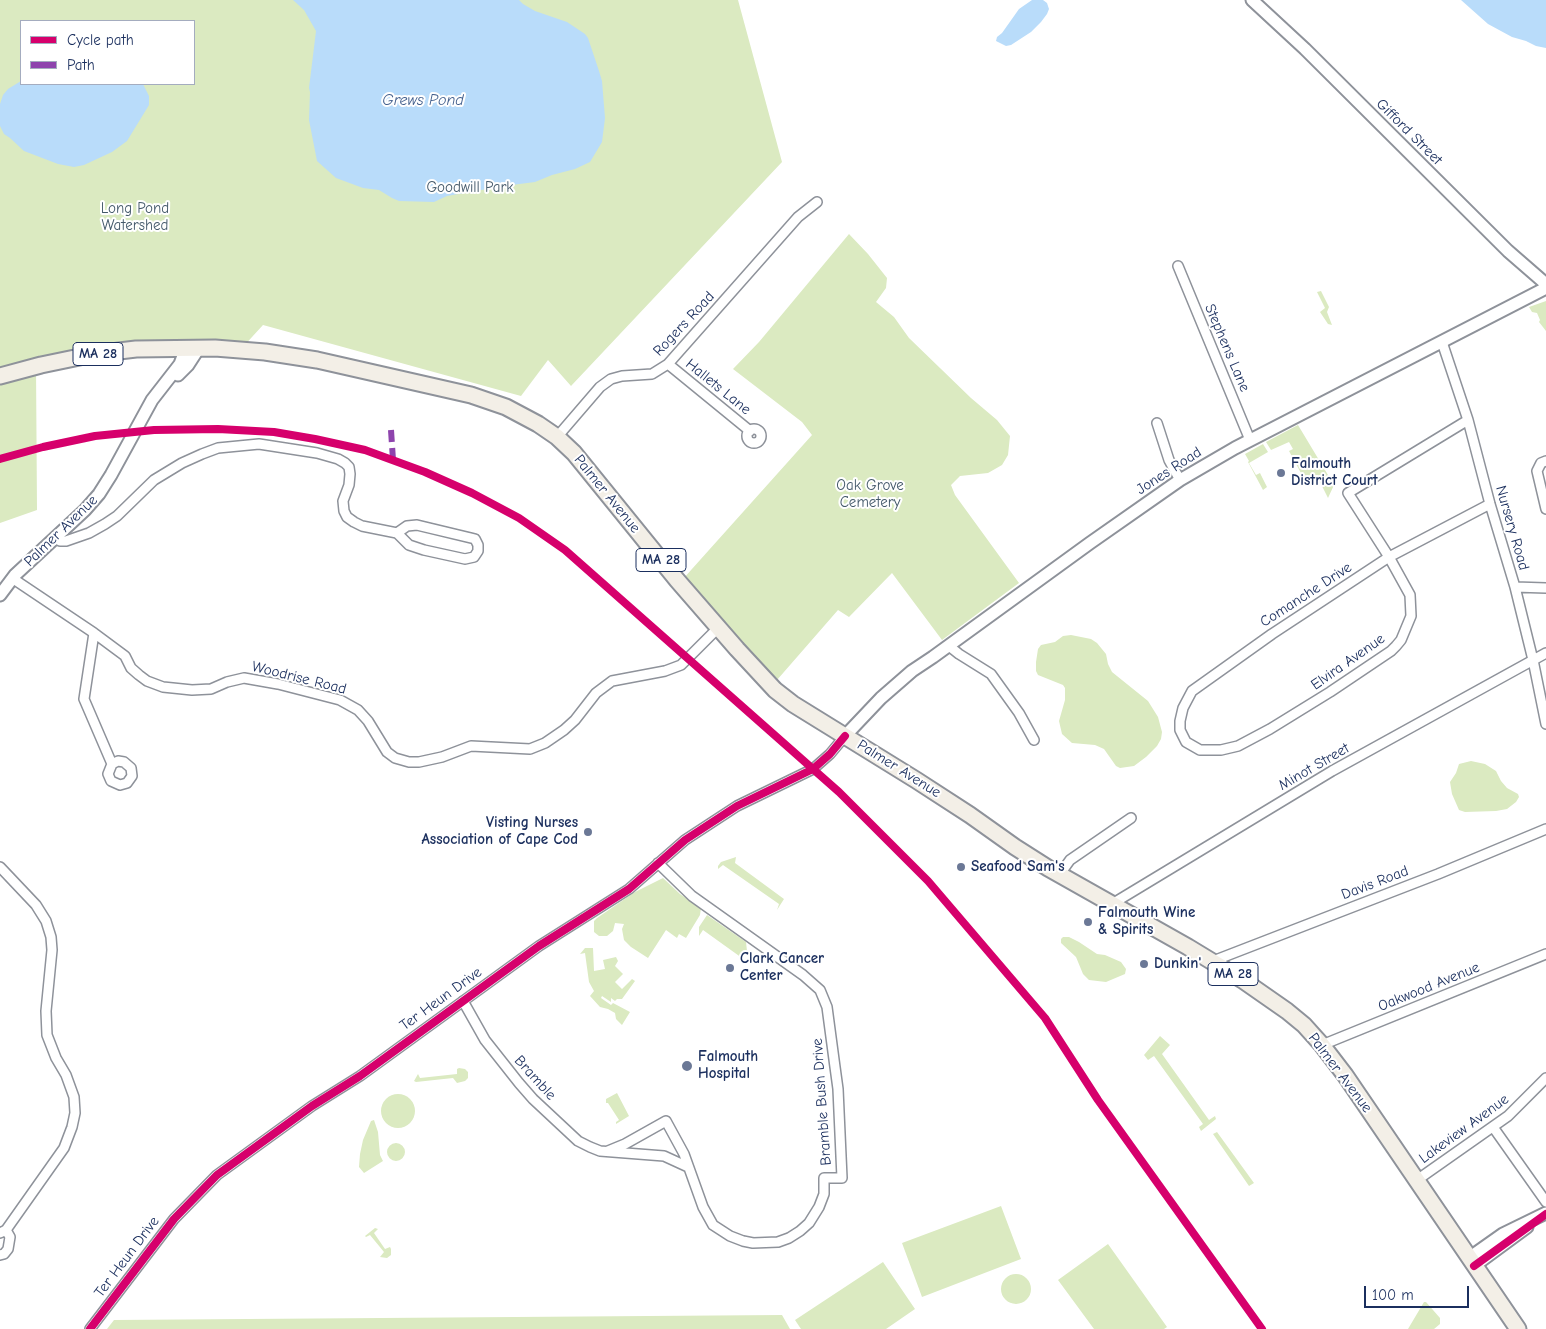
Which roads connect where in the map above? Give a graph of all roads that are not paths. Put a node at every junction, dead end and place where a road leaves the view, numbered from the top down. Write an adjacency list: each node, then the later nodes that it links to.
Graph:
1 (1252, 0): 4 (main road, Gifford Street)
2 (817, 202): 7 (street, Rogers Road)
3 (1178, 266): 13 (street, Stephens Lane)
4 (1546, 286): 5 (main road, Jones Road)
5 (1442, 342): 9 (street, Nursery Road); 13 (main road, Jones Road)
6 (193, 348): 8 (highway, MA 28); 12 (highway, Palmer Avenue / MA 28); 19 (main road, Palmer Avenue)
7 (668, 364): 11 (street, Hallets Lane); 12 (street, Rogers Road)
8 (0, 376)
9 (1468, 420): 16 (street, Nursery Road); 20 (street, Elvira Avenue)
10 (1156, 423): 15 (street)
11 (750, 430)
12 (557, 438): 25 (highway, Palmer Avenue / MA 28)
13 (1250, 440): 15 (main road, Jones Road)
14 (1546, 461): 17 (street)
15 (1180, 480): 27 (main road, Jones Road)
16 (1490, 504): 20 (street, Comanche Drive); 22 (street, Nursery Road)
17 (1546, 510)
18 (397, 533): 18 (street); 19 (street)
19 (54, 537): 21 (main road, Palmer Avenue)
20 (1389, 557): 33 (street, Comanche Drive); 33 (street, Elvira Avenue)
21 (12, 578): 24 (main road, Palmer Avenue); 26 (street, Woodrise Road)
22 (1515, 587): 23 (street); 29 (street, Nursery Road)
23 (1546, 588)
24 (0, 594)
25 (718, 628): 26 (street, Woodrise Road); 31 (highway, Palmer Avenue / MA 28)
26 (94, 632): 34 (street)
27 (949, 646): 31 (main road, Jones Road); 32 (street)
28 (1546, 653): 29 (street, Minot Street)
29 (1533, 660): 30 (street, Nursery Road); 40 (street, Minot Street)
30 (1546, 724)
31 (845, 736): 37 (street, Ter Heun Drive); 39 (highway, Palmer Avenue / MA 28)
32 (1034, 740)
33 (1186, 742)
34 (112, 764)
35 (1130, 818): 39 (street)
36 (1546, 829): 42 (street, Davis Road)
37 (658, 863): 43 (street, Ter Heun Drive); 48 (street, Bramble Bush Drive)
38 (0, 867): 52 (street)
39 (1060, 874): 40 (highway, Palmer Avenue / MA 28)
40 (1112, 904): 42 (highway, Palmer Avenue / MA 28)
41 (1546, 954): 44 (street, Oakwood Avenue)
42 (1213, 961): 44 (highway, Palmer Avenue / MA 28)
43 (463, 1001): 47 (street, Bramble); 56 (street, Ter Heun Drive)
44 (1322, 1045): 49 (highway, Palmer Avenue / MA 28)
45 (1546, 1078): 46 (street, Lakeview Avenue)
46 (1493, 1127): 49 (street, Lakeview Avenue); 50 (street)
47 (608, 1151): 48 (street, Bramble); 48 (street, Bramble Bush Drive)
48 (688, 1167)
49 (1417, 1180): 54 (highway, Palmer Avenue / MA 28)
50 (1546, 1202)
51 (1546, 1213): 54 (main road)
52 (3, 1231): 53 (street)
53 (0, 1255)
54 (1471, 1262): 55 (highway, Palmer Avenue / MA 28)
55 (1517, 1327)
56 (90, 1329)

